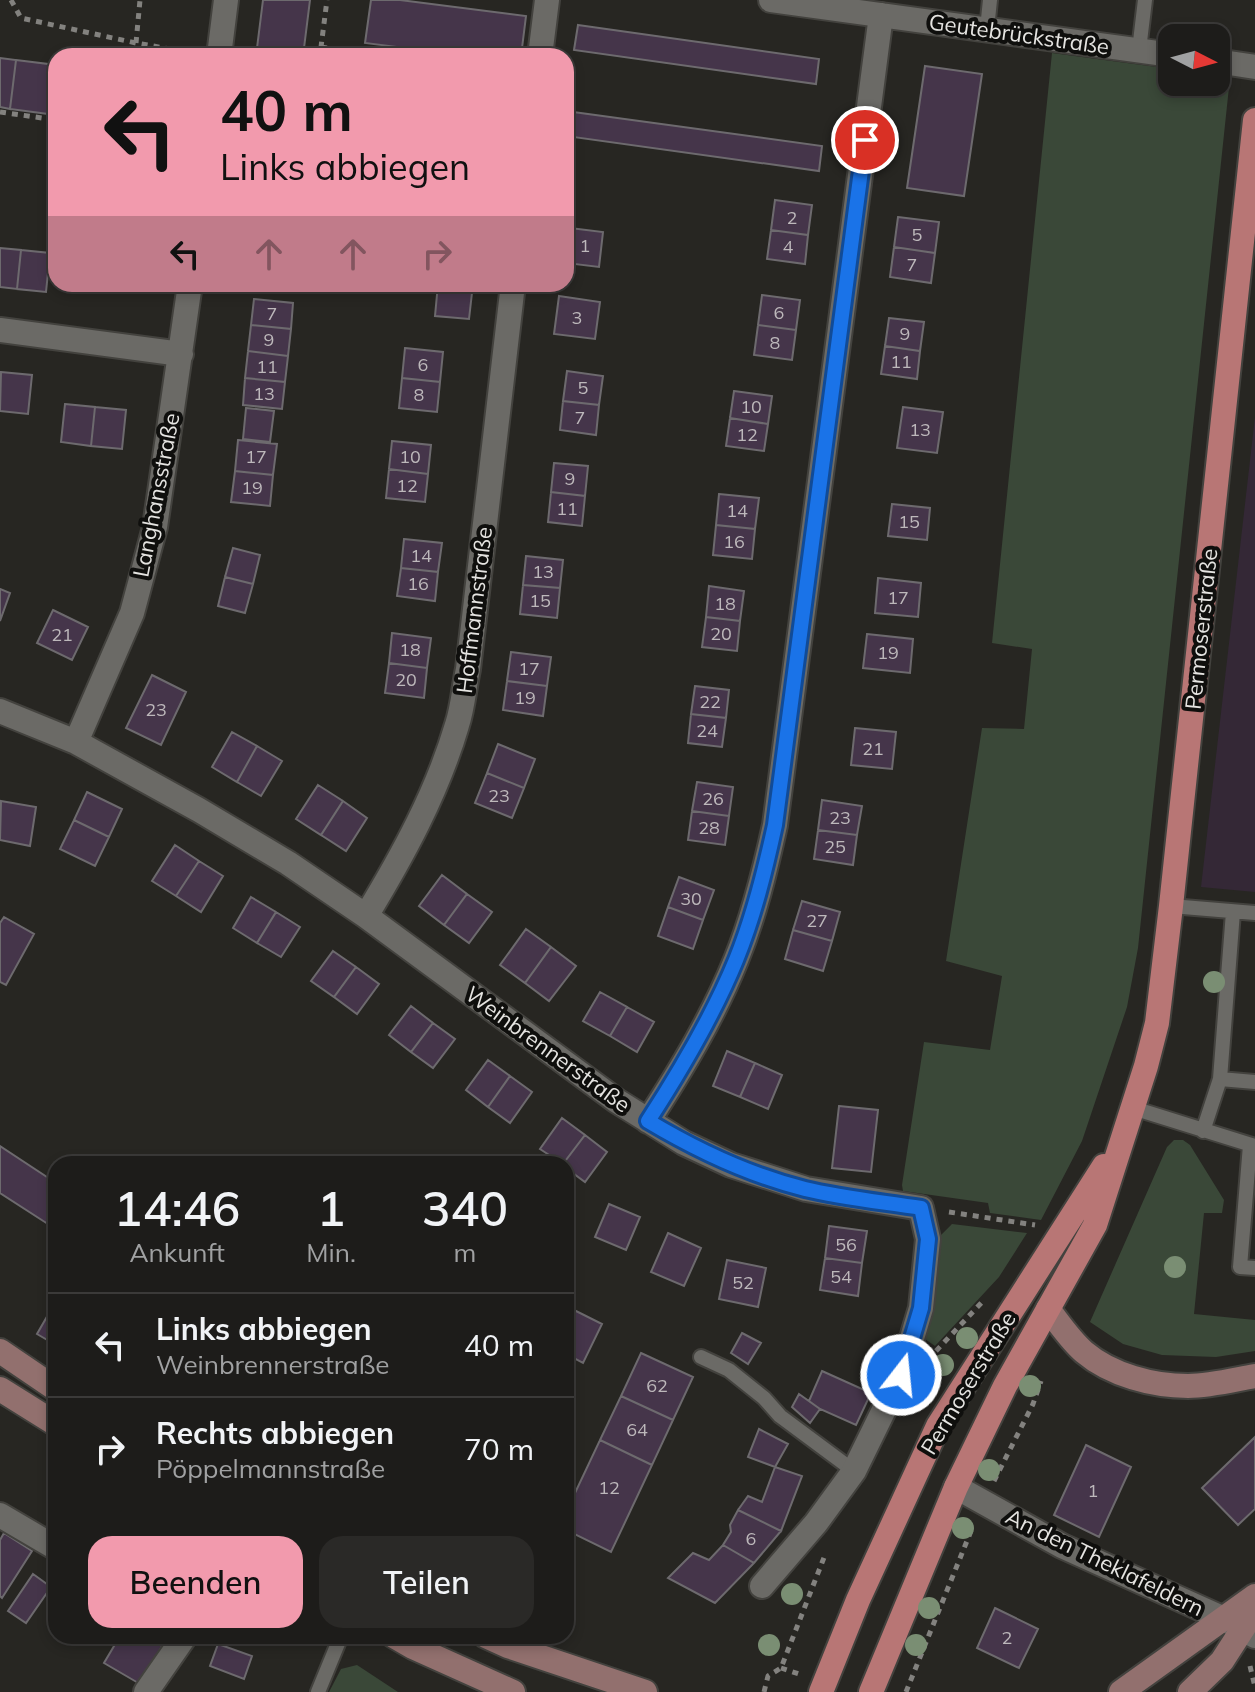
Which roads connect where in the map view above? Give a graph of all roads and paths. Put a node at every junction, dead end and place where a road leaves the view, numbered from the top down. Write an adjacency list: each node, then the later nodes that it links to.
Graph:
1 (11, 0): 11 (path)
2 (140, 0): 11 (path)
3 (226, 0): 14 (street)
4 (327, 0): 12 (path)
5 (547, 0): 16 (street)
6 (771, 0): 9 (street, Geutebrückstraße)
7 (990, 0): 10 (lane)
8 (1145, 0): 17 (lane)
9 (881, 15): 10 (street, Geutebrückstraße); 37 (street)
10 (987, 29): 17 (street, Geutebrückstraße)
11 (136, 43): 13 (path)
12 (321, 47): 15 (path)
13 (166, 48)
14 (209, 48)
15 (327, 48)
16 (541, 48)
17 (1139, 50): 18 (street, Geutebrückstraße)
18 (1158, 53)
19 (1230, 63): 20 (street)
20 (1255, 67)
21 (0, 112): 22 (path)
22 (48, 119)
23 (1255, 120): 30 (main road, Permoserstraße)
24 (189, 292): 27 (street, Langhansstraße)
25 (512, 292): 33 (street, Hoffmannstraße)
26 (0, 330): 27 (street)
27 (181, 354): 29 (street, Langhansstraße)
28 (0, 711): 29 (street, Weinbrennerstraße)
29 (76, 742): 33 (street, Weinbrennerstraße)
30 (1171, 906): 31 (lane); 36 (main road, Permoserstraße)
31 (1233, 912): 32 (lane); 34 (lane)
32 (1255, 913)
33 (366, 916): 37 (street, Weinbrennerstraße)
34 (1220, 1079): 35 (lane); 38 (lane)
35 (1255, 1082)
36 (1133, 1108): 38 (lane); 39 (main road, Permoserstraße)
37 (648, 1121): 41 (street, Weinbrennerstraße)
38 (1203, 1131): 40 (lane)
39 (1125, 1133): 42 (main road, Permoserstraße); 45 (main road, Permoserstraße)
40 (1252, 1146): 43 (lane)
41 (921, 1208): 42 (path); 48 (street)
42 (1060, 1236): 70 (main road, Permoserstraße)
43 (1255, 1268)
44 (993, 1290): 48 (path)
45 (1048, 1309): 49 (main road); 54 (main road, Permoserstraße)
46 (0, 1351): 50 (main road)
47 (701, 1357): 53 (lane)
48 (901, 1375): 53 (street)
49 (1255, 1376)
50 (48, 1384)
51 (0, 1389): 52 (main road)
52 (48, 1419)
53 (854, 1471): 56 (street)
54 (956, 1487): 60 (street, An den Theklafeldern); 71 (main road, Permoserstraße)
55 (0, 1515): 57 (street)
56 (816, 1523): 58 (street); 69 (path)
57 (48, 1543)
58 (762, 1586)
59 (1255, 1596): 60 (main road)
60 (1244, 1624): 72 (main road); 73 (main road)
61 (179, 1644): 65 (street)
62 (338, 1644): 66 (lane)
63 (408, 1644): 67 (main road)
64 (504, 1644): 68 (main road)
65 (146, 1692)
66 (318, 1692)
67 (513, 1692)
68 (645, 1692)
69 (764, 1692)
70 (821, 1692)
71 (871, 1692)
72 (1121, 1692)
73 (1190, 1692)

